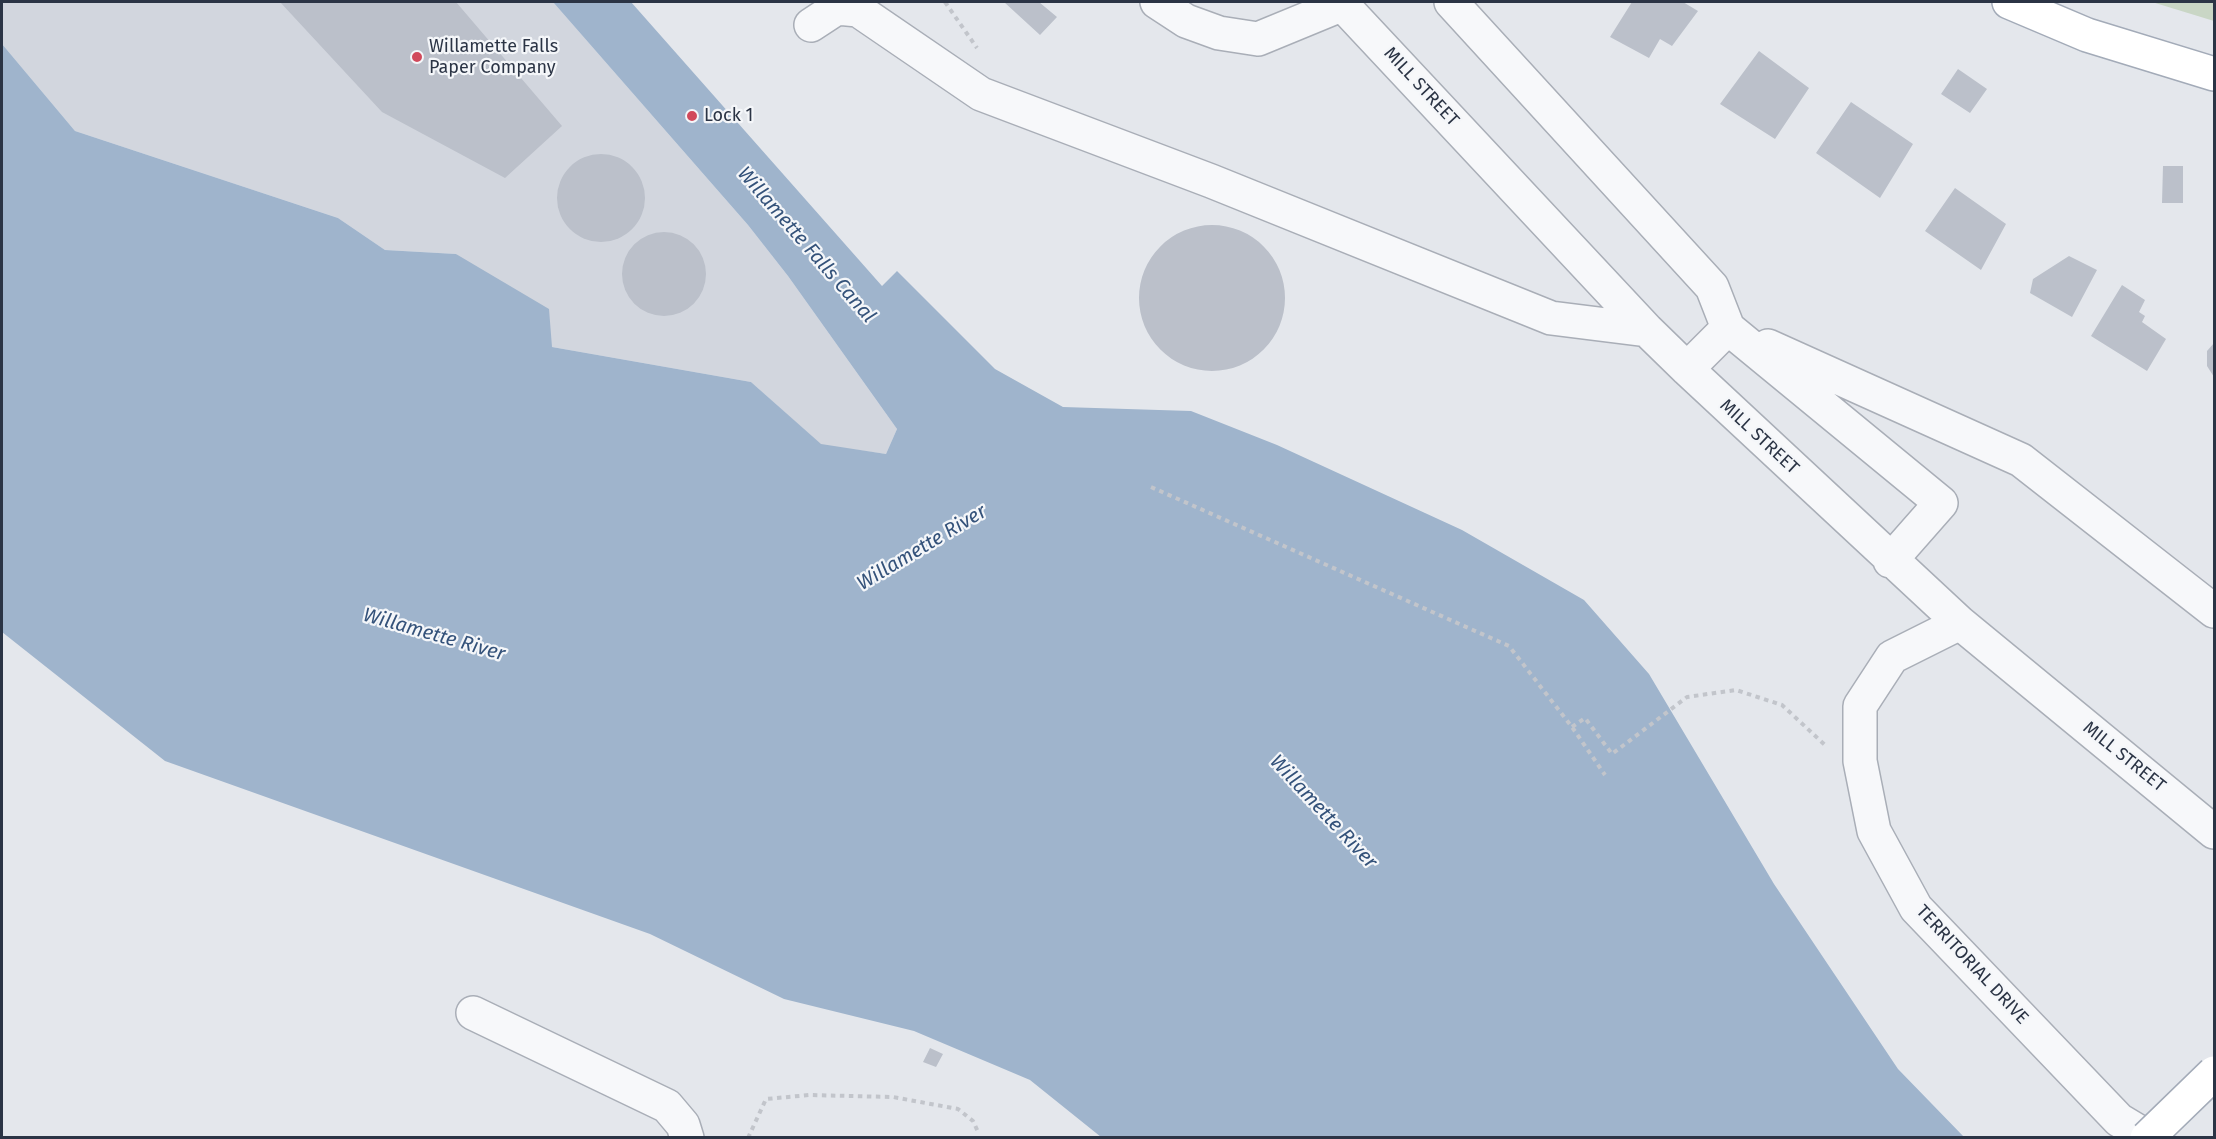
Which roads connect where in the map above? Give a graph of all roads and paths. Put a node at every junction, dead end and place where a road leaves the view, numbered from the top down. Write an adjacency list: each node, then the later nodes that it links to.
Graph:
1 (1157, 2): 4 (street)
2 (1451, 2): 7 (street)
3 (2009, 2): 6 (main road)
4 (1342, 3): 8 (street, MILL STREET)
5 (811, 25): 8 (street)
6 (2214, 74)
7 (1728, 328): 9 (street); 11 (street); 12 (street)
8 (1647, 330): 9 (street, MILL STREET)
9 (1687, 369): 11 (street, MILL STREET)
10 (1151, 487): 14 (path)
11 (1890, 561): 13 (street, MILL STREET)
12 (2214, 611)
13 (1960, 623): 17 (street, MILL STREET); 23 (street, TERRITORIAL DRIVE)
14 (1572, 727): 15 (path); 16 (path)
15 (1827, 747)
16 (1605, 775)
17 (2214, 832)
18 (473, 1013): 21 (street)
19 (2214, 1073): 23 (main road, bridge)
20 (979, 1134): 22 (path)
21 (687, 1137)
22 (748, 1137)
23 (2148, 1137)

